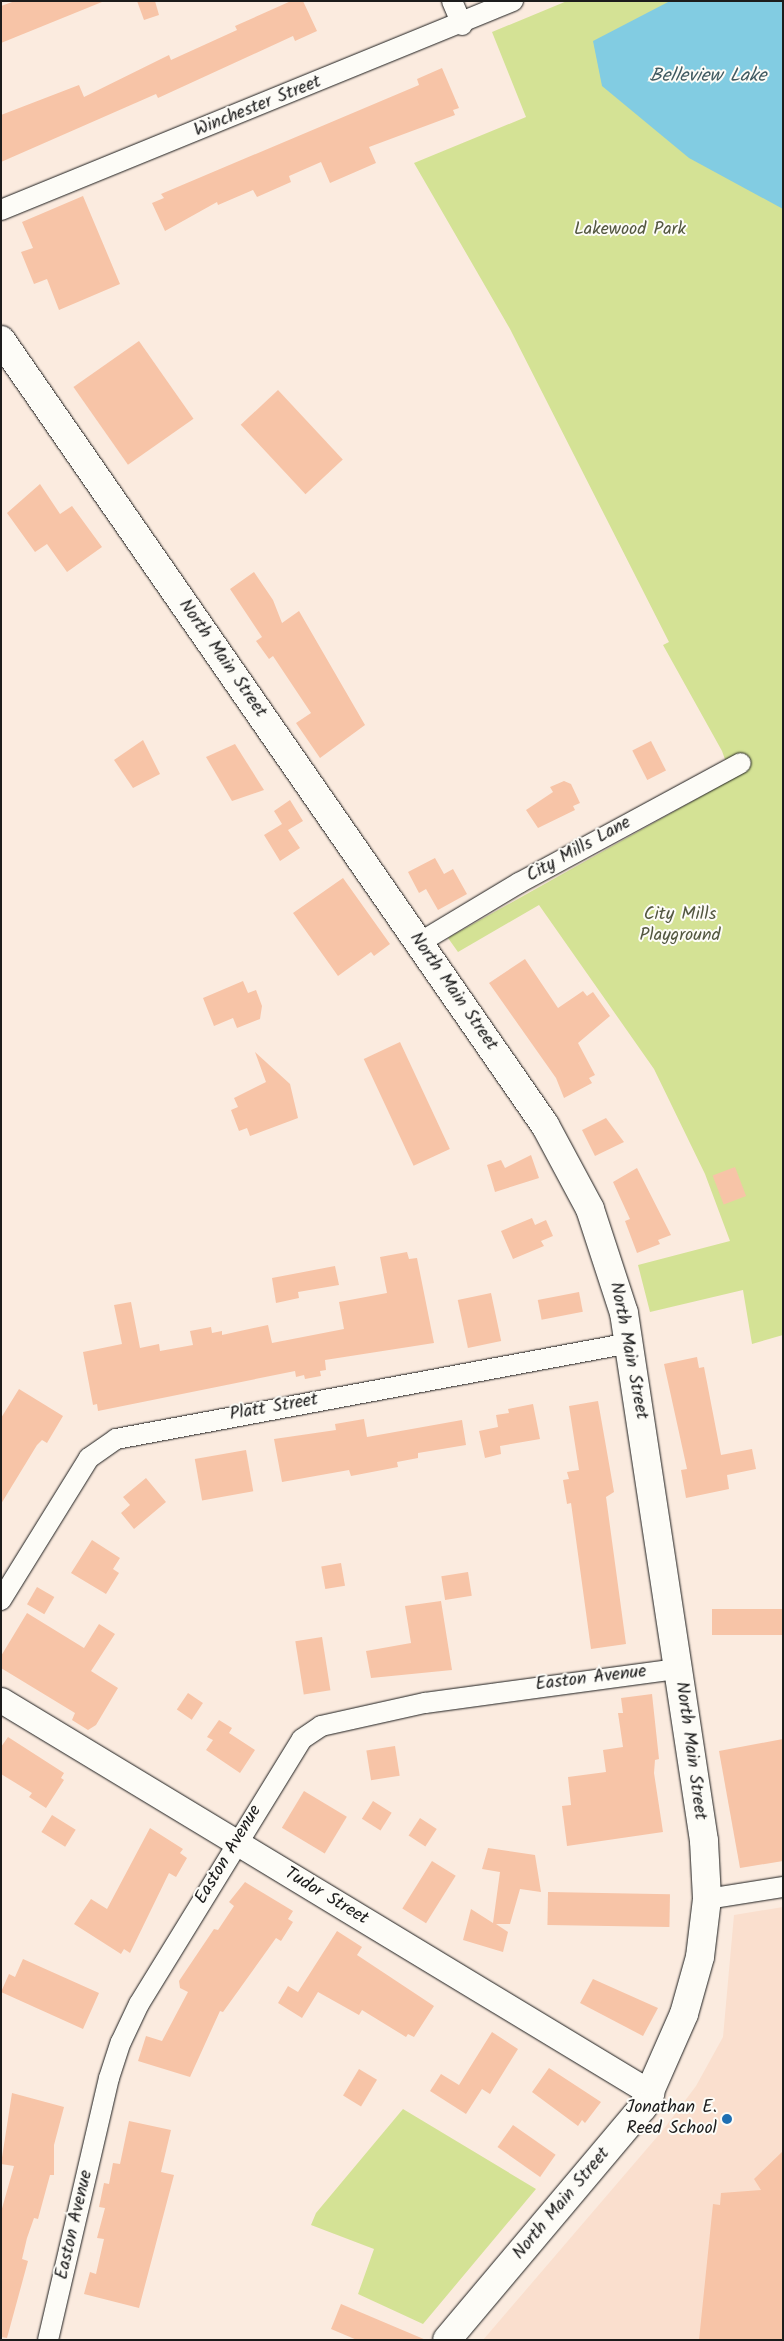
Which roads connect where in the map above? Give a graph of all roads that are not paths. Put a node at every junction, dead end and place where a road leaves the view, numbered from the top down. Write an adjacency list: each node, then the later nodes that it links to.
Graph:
1 (452, 1): 3 (street)
2 (513, 1): 3 (street, Winchester Street)
3 (462, 25): 4 (street, Winchester Street)
4 (1, 210)
5 (1, 340): 7 (main road, North Main Street)
6 (741, 763): 7 (street, City Mills Lane)
7 (419, 943): 8 (main road, North Main Street)
8 (630, 1343): 9 (street, Platt Street); 10 (main road, North Main Street)
9 (1, 1600)
10 (678, 1669): 12 (street, Easton Avenue); 14 (main road, North Main Street)
11 (1, 1700): 12 (street, Tudor Street)
12 (237, 1843): 15 (street, Tudor Street); 16 (street, Easton Avenue)
13 (783, 1888): 14 (street)
14 (707, 1899): 15 (main road, North Main Street)
15 (651, 2093): 17 (main road, North Main Street)
16 (48, 2340)
17 (448, 2340)

